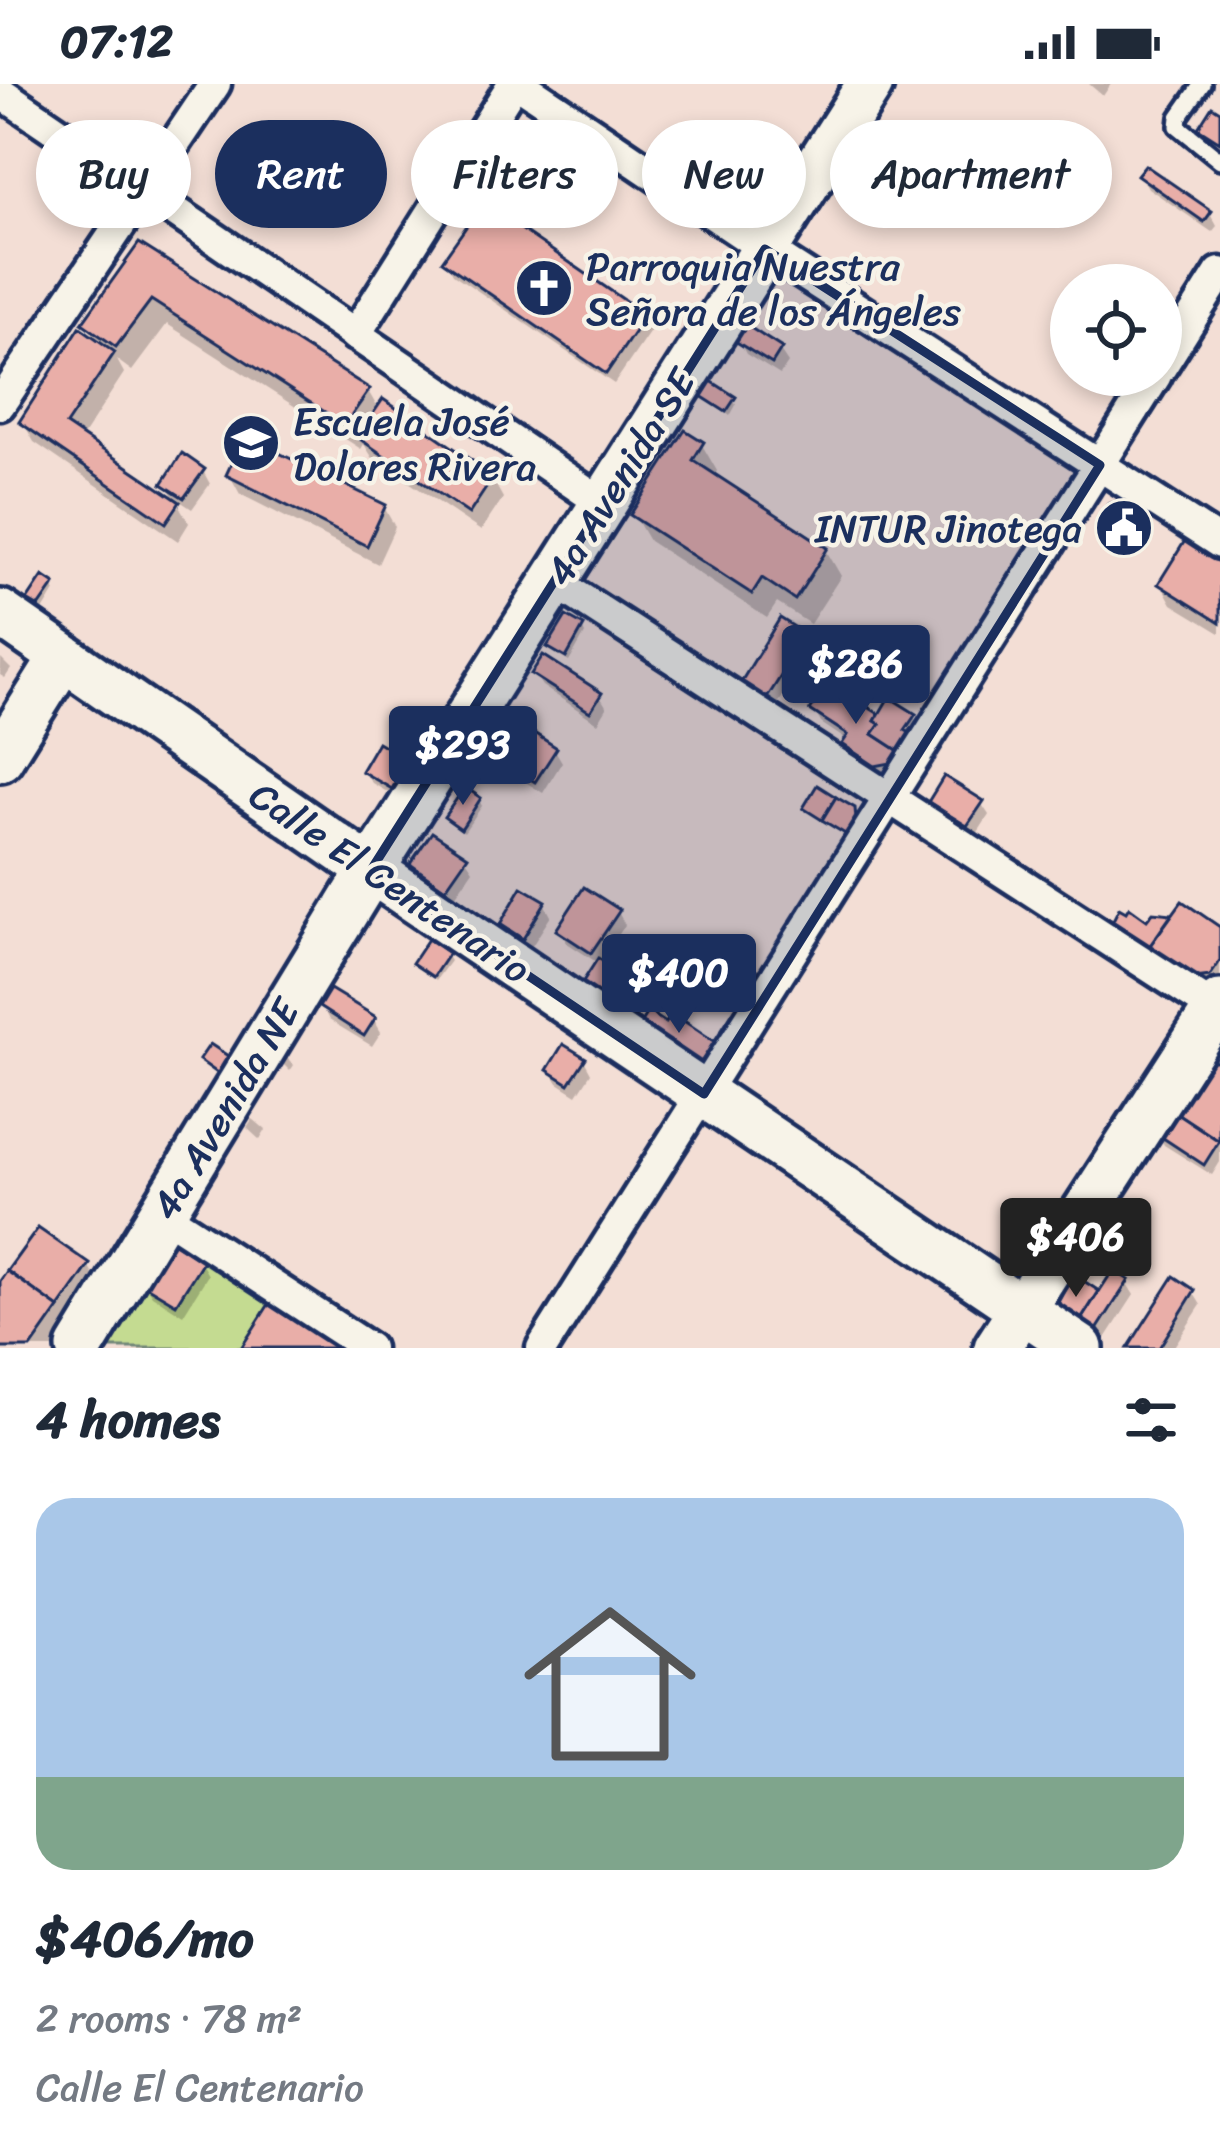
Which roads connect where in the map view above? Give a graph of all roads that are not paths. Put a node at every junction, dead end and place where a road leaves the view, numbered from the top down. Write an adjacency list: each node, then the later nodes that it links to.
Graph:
1 (215, 84): 7 (street)
2 (516, 84): 11 (street); 14 (street)
3 (870, 84): 11 (street, 4a Avenida SE)
4 (1202, 84): 8 (lane)
5 (0, 92): 6 (street)
6 (41, 120)
7 (191, 120)
8 (1220, 160)
9 (191, 222): 14 (street)
10 (118, 228): 16 (street)
11 (765, 249): 17 (street); 18 (street, 4a Avenida SE)
12 (1220, 273): 13 (street)
13 (1182, 334)
14 (356, 335): 18 (street)
15 (1143, 396): 17 (street)
16 (0, 404)
17 (1100, 465): 19 (street); 24 (street)
18 (604, 503): 20 (street, 4a Avenida SE)
19 (1220, 542)
20 (554, 580): 24 (street); 25 (street, 4a Avenida SE)
21 (0, 614): 22 (street, Calle El Centenario)
22 (63, 657): 23 (street); 25 (street, Calle El Centenario)
23 (0, 758)
24 (890, 798): 26 (street); 27 (street)
25 (363, 865): 27 (street, Calle El Centenario); 28 (street, 4a Avenida NE)
26 (1218, 1008): 29 (street)
27 (704, 1094): 29 (street, Calle El Centenario); 32 (street)
28 (161, 1213): 30 (street, 4a Avenida NE); 31 (street)
29 (1022, 1309): 33 (street); 34 (street, Calle El Centenario)
30 (80, 1348)
31 (368, 1348)
32 (542, 1348)
33 (998, 1348)
34 (1080, 1348)

